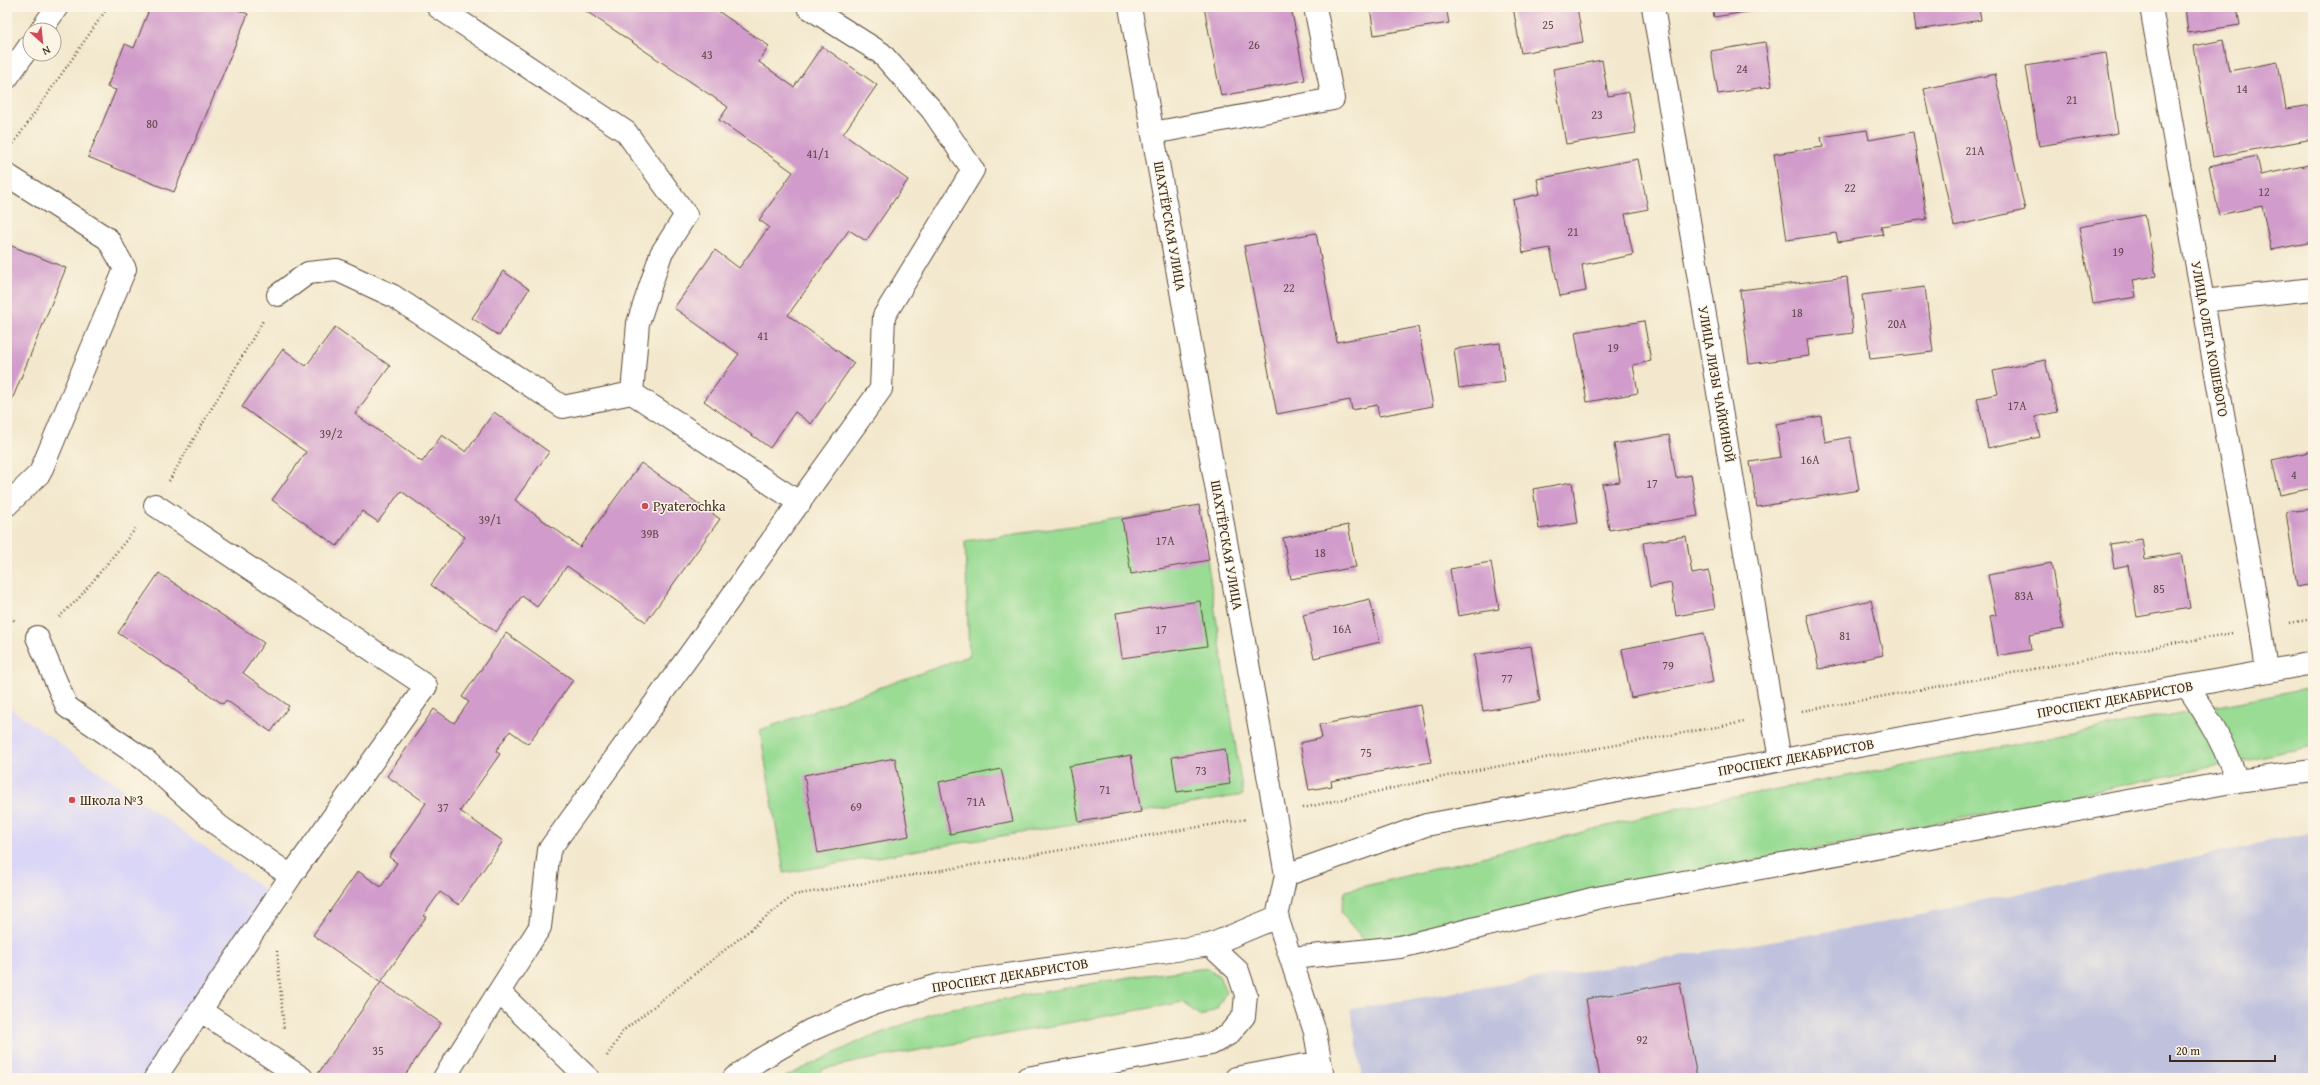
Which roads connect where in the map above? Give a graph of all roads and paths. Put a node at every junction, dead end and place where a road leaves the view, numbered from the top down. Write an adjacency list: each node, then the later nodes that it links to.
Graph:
1 (57, 7): 9 (street)
2 (108, 7): 13 (path)
3 (438, 7): 18 (street)
4 (808, 7): 19 (street)
5 (1130, 7): 12 (street, ШАХТЁРСКАЯ УЛИЦА)
6 (1316, 7): 12 (street)
7 (1653, 7): 28 (street, УЛИЦА ЛИЗЫ ЧАЙКИНОЙ)
8 (2151, 7): 17 (street, УЛИЦА ОЛЕГА КОШЕВОГО)
9 (47, 22)
10 (22, 57): 11 (street)
11 (7, 78)
12 (1153, 133): 34 (street, ШАХТЁРСКАЯ УЛИЦА)
13 (7, 152)
14 (7, 176): 20 (street)
15 (2313, 289): 17 (street)
16 (278, 295): 18 (street); 21 (path)
17 (2203, 301): 23 (street, УЛИЦА ОЛЕГА КОШЕВОГО)
18 (632, 393): 19 (street)
19 (800, 503): 40 (street)
20 (7, 505)
21 (155, 505): 24 (path); 35 (street)
22 (2313, 619): 23 (path)
23 (2261, 628): 26 (street, УЛИЦА ОЛЕГА КОШЕВОГО); 28 (path)
24 (37, 637): 35 (street)
25 (2313, 662): 26 (street, ПРОСПЕКТ ДЕКАБРИСТОВ)
26 (2267, 671): 27 (street, ПРОСПЕКТ ДЕКАБРИСТОВ)
27 (2187, 686): 29 (street, ПРОСПЕКТ ДЕКАБРИСТОВ); 31 (street)
28 (1773, 716): 29 (street, УЛИЦА ЛИЗЫ ЧАЙКИНОЙ); 32 (path)
29 (1780, 760): 34 (street, ПРОСПЕКТ ДЕКАБРИСТОВ)
30 (2313, 771): 31 (street)
31 (2237, 781): 39 (street)
32 (1297, 810)
33 (1248, 819): 42 (path)
34 (1286, 875): 36 (street, ШАХТЁРСКАЯ УЛИЦА)
35 (291, 876): 41 (street)
36 (1277, 917): 37 (street, ПРОСПЕКТ ДЕКАБРИСТОВ); 39 (street)
37 (1210, 945): 48 (street, ПРОСПЕКТ ДЕКАБРИСТОВ); 49 (street)
38 (277, 949): 44 (path)
39 (1292, 958): 43 (street)
40 (499, 992): 46 (street); 47 (street)
41 (201, 1011): 44 (street); 45 (street)
42 (604, 1060)
43 (1321, 1070): 50 (street)
44 (294, 1073)
45 (155, 1078)
46 (444, 1078)
47 (588, 1078)
48 (734, 1078)
49 (1027, 1078)
50 (1236, 1078)

